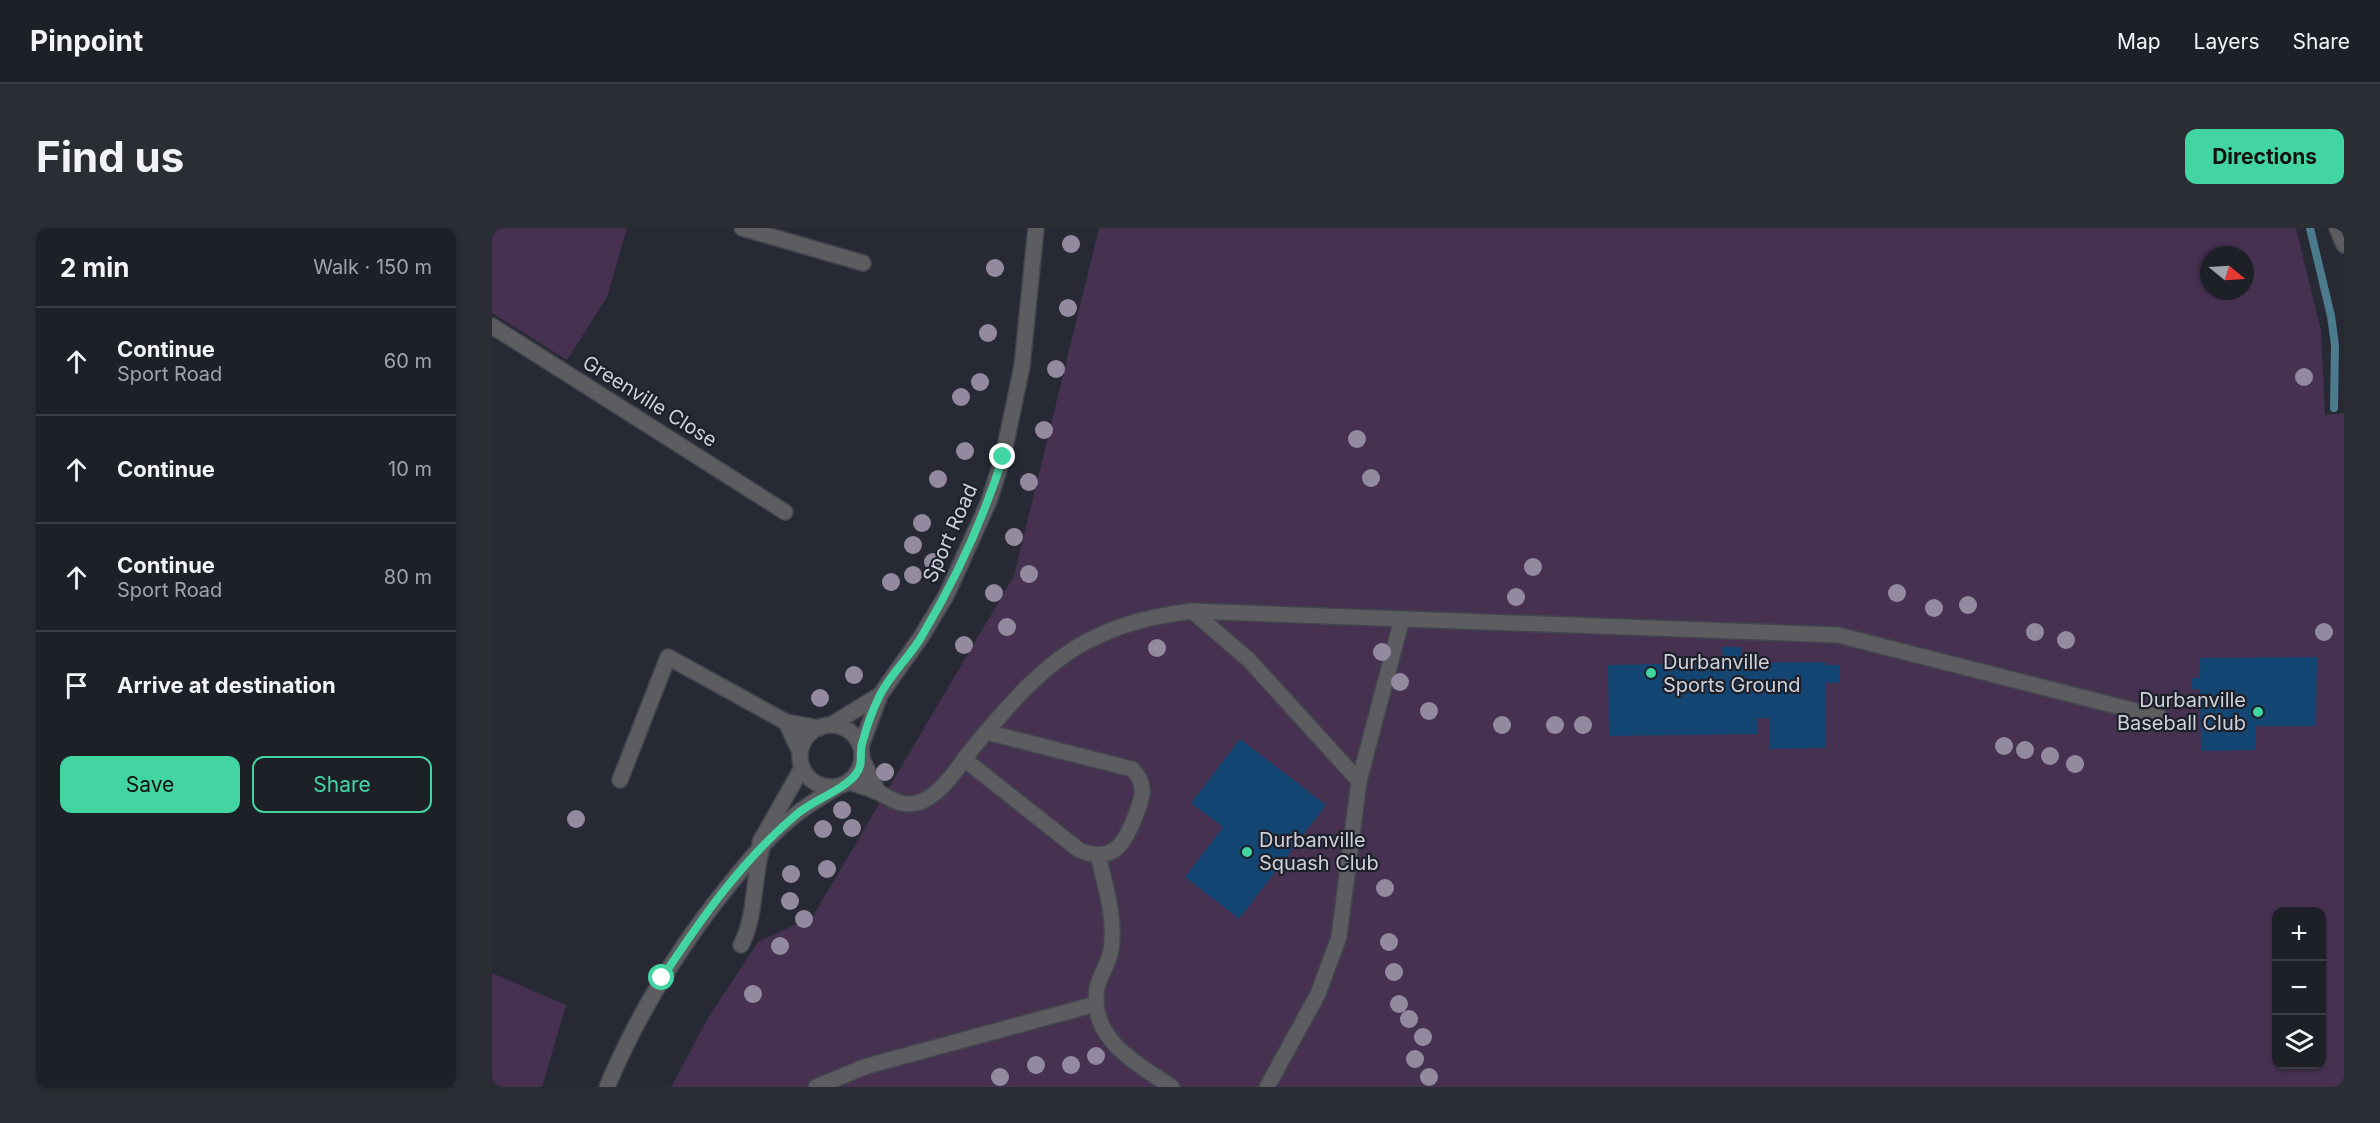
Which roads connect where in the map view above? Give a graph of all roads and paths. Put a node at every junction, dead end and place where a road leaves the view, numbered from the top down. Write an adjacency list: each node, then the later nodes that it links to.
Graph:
1 (741, 228): 5 (street)
2 (1036, 228): 10 (street, Sport Road)
3 (2337, 228): 4 (street)
4 (2344, 245)
5 (863, 263)
6 (492, 326): 7 (street, Greenville Close)
7 (785, 512)
8 (1192, 611): 9 (street); 14 (street); 20 (street)
9 (1402, 619): 11 (street); 20 (street)
10 (880, 695): 13 (street, Sport Road); 16 (street, Sport Road)
11 (2160, 717)
12 (786, 722): 13 (street); 15 (street); 19 (street)
13 (825, 727): 15 (street); 16 (street)
14 (986, 732): 17 (street); 24 (street)
15 (800, 752): 18 (street)
16 (862, 753): 21 (street); 22 (street)
17 (964, 759): 22 (street); 24 (street)
18 (802, 768): 21 (street); 23 (street)
19 (620, 780)
20 (1359, 781): 30 (street)
21 (843, 784): 22 (street); 23 (street)
22 (878, 792)
23 (758, 851): 25 (street); 27 (street)
24 (1098, 855): 26 (street)
25 (741, 945)
26 (1096, 1004): 28 (street); 29 (street)
27 (607, 1087)
28 (816, 1087)
29 (1172, 1087)
30 (1267, 1087)

